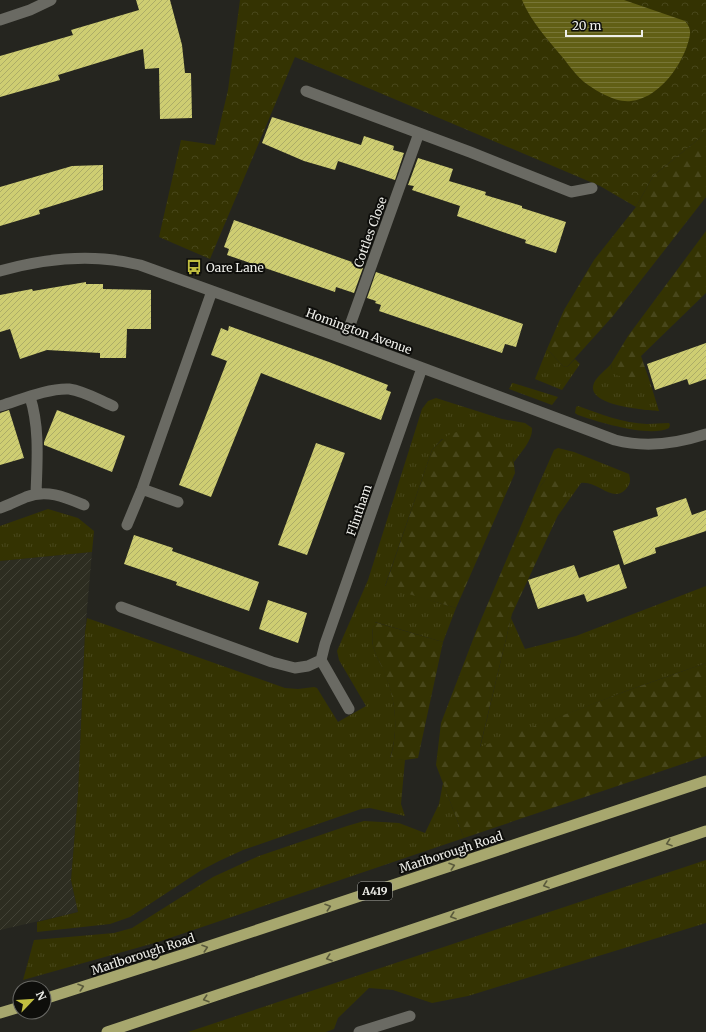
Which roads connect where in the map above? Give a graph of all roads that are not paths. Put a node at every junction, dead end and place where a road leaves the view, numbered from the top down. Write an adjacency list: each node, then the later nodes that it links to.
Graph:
1 (51, 0): 2 (street)
2 (0, 20)
3 (306, 91): 4 (street)
4 (419, 133): 5 (street); 8 (street, Cottles Close)
5 (592, 188)
6 (0, 271): 7 (street, Homington Avenue)
7 (212, 291): 8 (street, Homington Avenue); 14 (street)
8 (345, 339): 9 (street, Homington Avenue)
9 (422, 368): 13 (street, Homington Avenue); 21 (street, Flintham)
10 (30, 397): 11 (street); 12 (street); 15 (street)
11 (0, 406)
12 (113, 406)
13 (706, 434)
14 (142, 488): 16 (street); 19 (street)
15 (36, 494): 17 (street); 18 (street)
16 (178, 502)
17 (84, 505)
18 (0, 508)
19 (127, 525)
20 (121, 607): 21 (street)
21 (321, 660): 22 (street)
22 (350, 709)
23 (706, 781): 25 (highway, Marlborough Road / A419, one-way to 23)
24 (706, 831): 30 (highway, one-way to 30)
25 (52, 996)
26 (12, 1009): 27 (highway)
27 (0, 1013)
28 (410, 1016): 29 (street)
29 (374, 1029): 31 (street)
30 (107, 1032)
31 (359, 1032)

